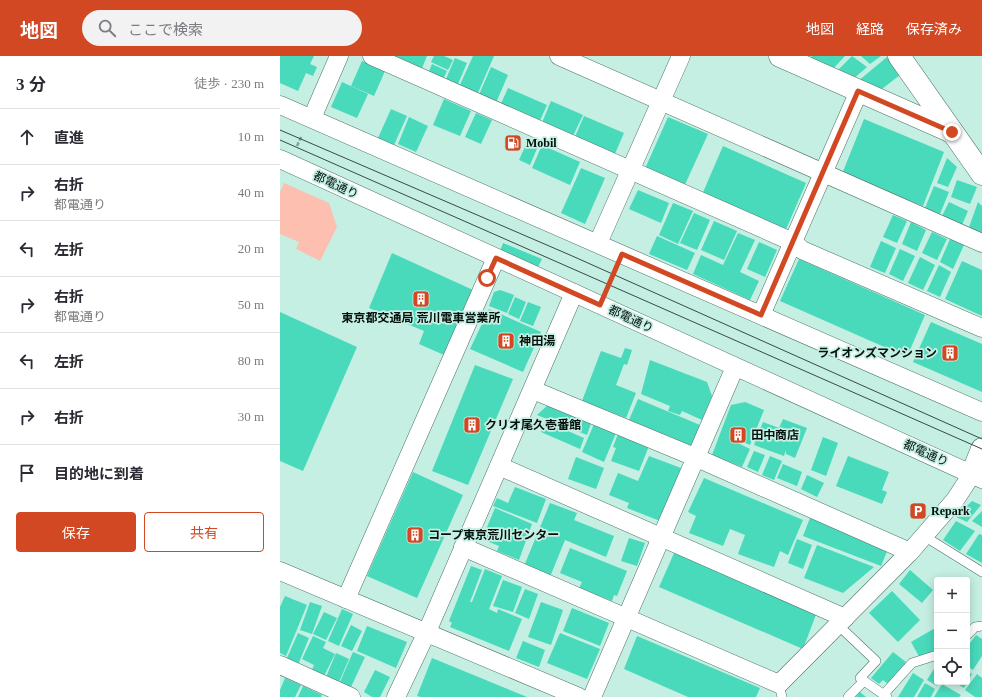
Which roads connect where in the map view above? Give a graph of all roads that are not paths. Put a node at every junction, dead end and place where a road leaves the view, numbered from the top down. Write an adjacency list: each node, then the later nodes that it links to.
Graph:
1 (339, 56): 10 (street)
2 (372, 56): 13 (street)
3 (559, 56): 8 (street)
4 (681, 56): 8 (street)
5 (780, 56): 7 (street)
6 (899, 56): 11 (street)
7 (858, 91): 11 (street); 14 (street)
8 (662, 101): 13 (street); 14 (street)
9 (280, 104): 10 (street)
10 (312, 118): 17 (street)
11 (952, 132): 15 (street)
12 (280, 159): 19 (street, 都電通り)
13 (630, 170): 16 (street); 17 (street)
14 (822, 174): 16 (street); 18 (street)
15 (982, 174)
16 (793, 242): 21 (street); 22 (street)
17 (598, 243): 21 (street)
18 (982, 243)
19 (496, 258): 20 (street, 都電通り); 36 (street)
20 (574, 293): 23 (street, 都電通り); 24 (street)
21 (761, 315): 25 (street)
22 (982, 328)
23 (735, 367): 27 (street); 29 (street, 都電通り)
24 (533, 390): 27 (street); 28 (street)
25 (982, 412)
26 (982, 449): 29 (street)
27 (697, 458): 31 (street); 33 (street)
28 (499, 466): 31 (street); 32 (street)
29 (977, 477): 30 (street)
30 (924, 536): 33 (street); 35 (lane)
31 (663, 537): 37 (street); 38 (street)
32 (463, 547): 37 (street); 41 (street)
33 (910, 552): 38 (street)
34 (280, 571): 36 (street)
35 (982, 572)
36 (346, 599): 41 (street)
37 (627, 618): 45 (street); 50 (street)
38 (842, 622): 44 (lane); 45 (street)
39 (982, 626): 40 (lane)
40 (970, 632)
41 (426, 634): 48 (street); 49 (street)
42 (934, 656): 46 (lane)
43 (280, 665): 47 (street)
44 (864, 681): 46 (lane); 51 (lane)
45 (780, 691)
46 (886, 696)
47 (351, 697)
48 (396, 697)
49 (579, 697)
50 (592, 697)
51 (848, 697)

